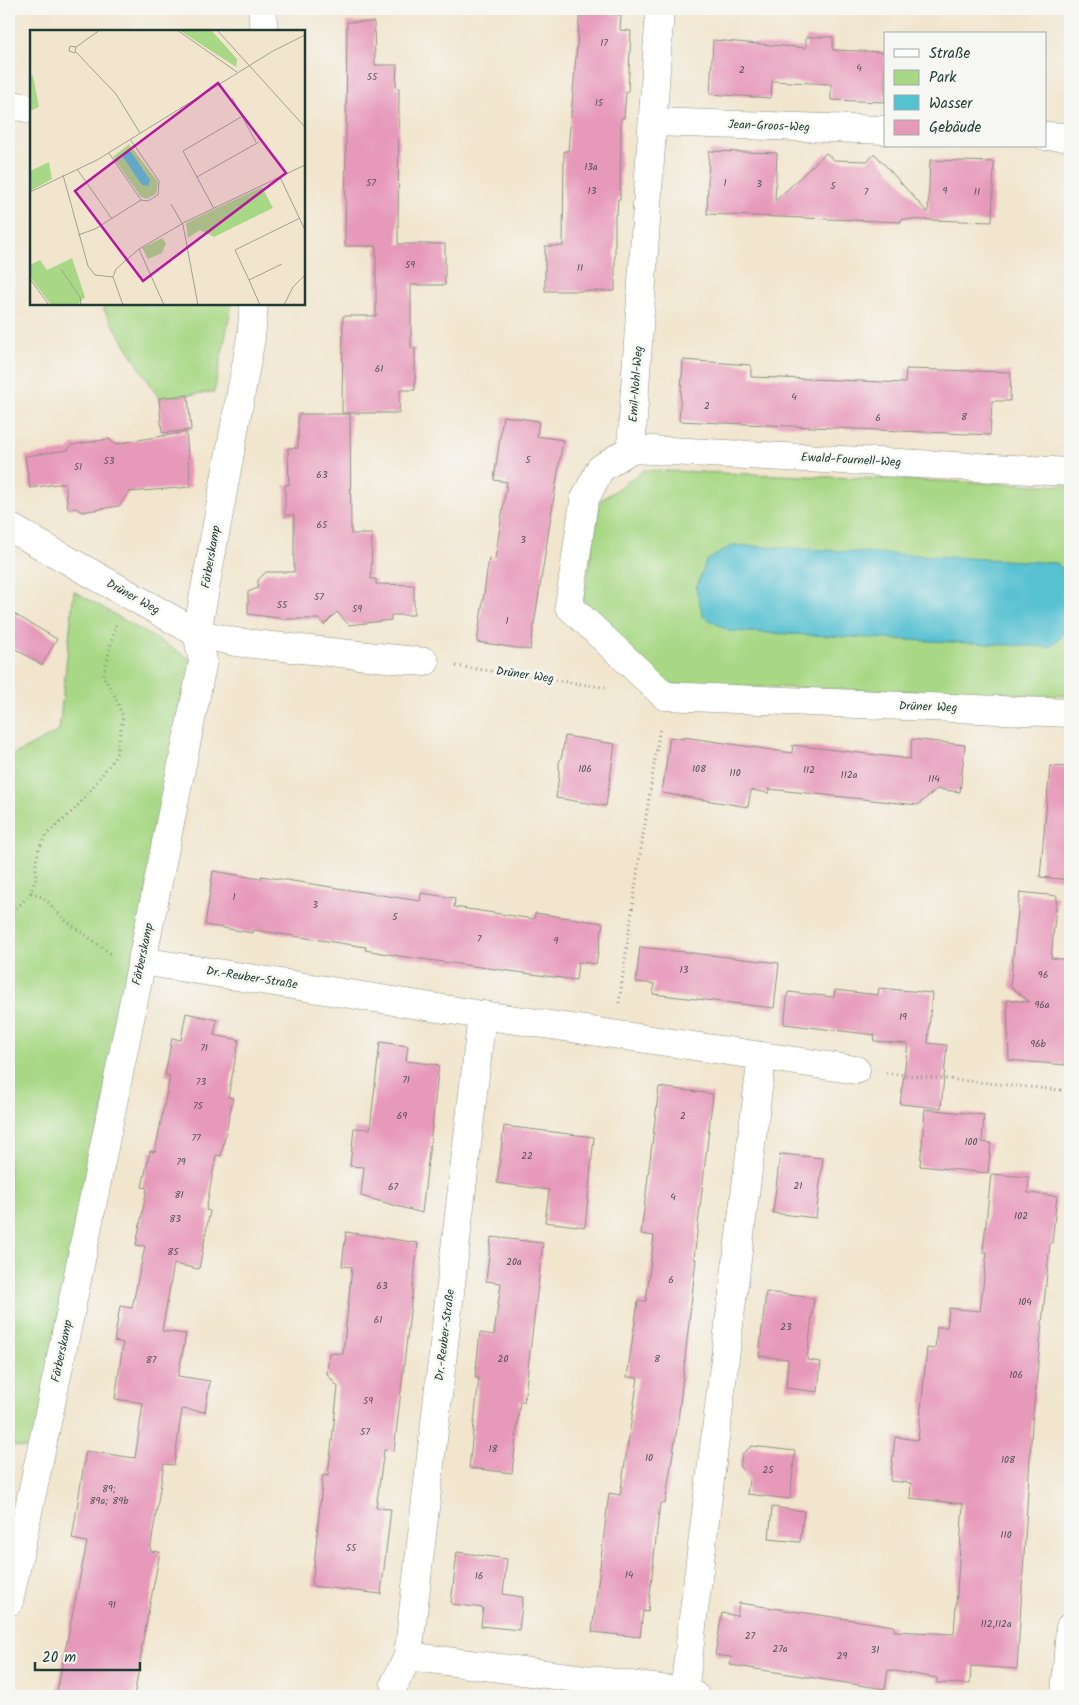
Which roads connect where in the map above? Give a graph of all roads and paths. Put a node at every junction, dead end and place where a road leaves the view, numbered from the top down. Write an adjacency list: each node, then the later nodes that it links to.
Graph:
1 (262, 9): 3 (street)
2 (660, 9): 6 (street, Emil-Nohl-Weg)
3 (264, 30)
4 (9, 104): 5 (street)
5 (30, 109)
6 (654, 122): 7 (street, Jean-Groos-Weg); 11 (street, Emil-Nohl-Weg)
7 (884, 130)
8 (1046, 136): 9 (street)
9 (1070, 137)
10 (254, 305): 15 (street, Färberskamp)
11 (631, 449): 12 (street, Ewald-Fournell-Weg); 18 (street)
12 (1070, 472)
13 (9, 527): 14 (street, Drüner Weg)
14 (125, 592): 15 (street, Drüner Weg); 20 (path)
15 (197, 633): 16 (street, Drüner Weg); 22 (street, Färberskamp)
16 (425, 662): 17 (path, Drüner Weg)
17 (617, 689)
18 (665, 696): 19 (street, Drüner Weg); 24 (path)
19 (1070, 713)
20 (31, 892): 21 (path); 22 (path)
21 (9, 915)
22 (141, 961): 23 (street, Dr.-Reuber-Straße); 28 (street, Färberskamp)
23 (482, 1015): 24 (street, Dr.-Reuber-Straße); 30 (street, Dr.-Reuber-Straße)
24 (615, 1033): 25 (street, Dr.-Reuber-Straße)
25 (762, 1056): 26 (street, Dr.-Reuber-Straße); 32 (street)
26 (856, 1070): 27 (path)
27 (1070, 1091)
28 (9, 1602)
29 (1070, 1628): 33 (street)
30 (408, 1656): 31 (street, Dr.-Reuber-Straße); 32 (street)
31 (395, 1683)
32 (689, 1694)
33 (1065, 1696)

